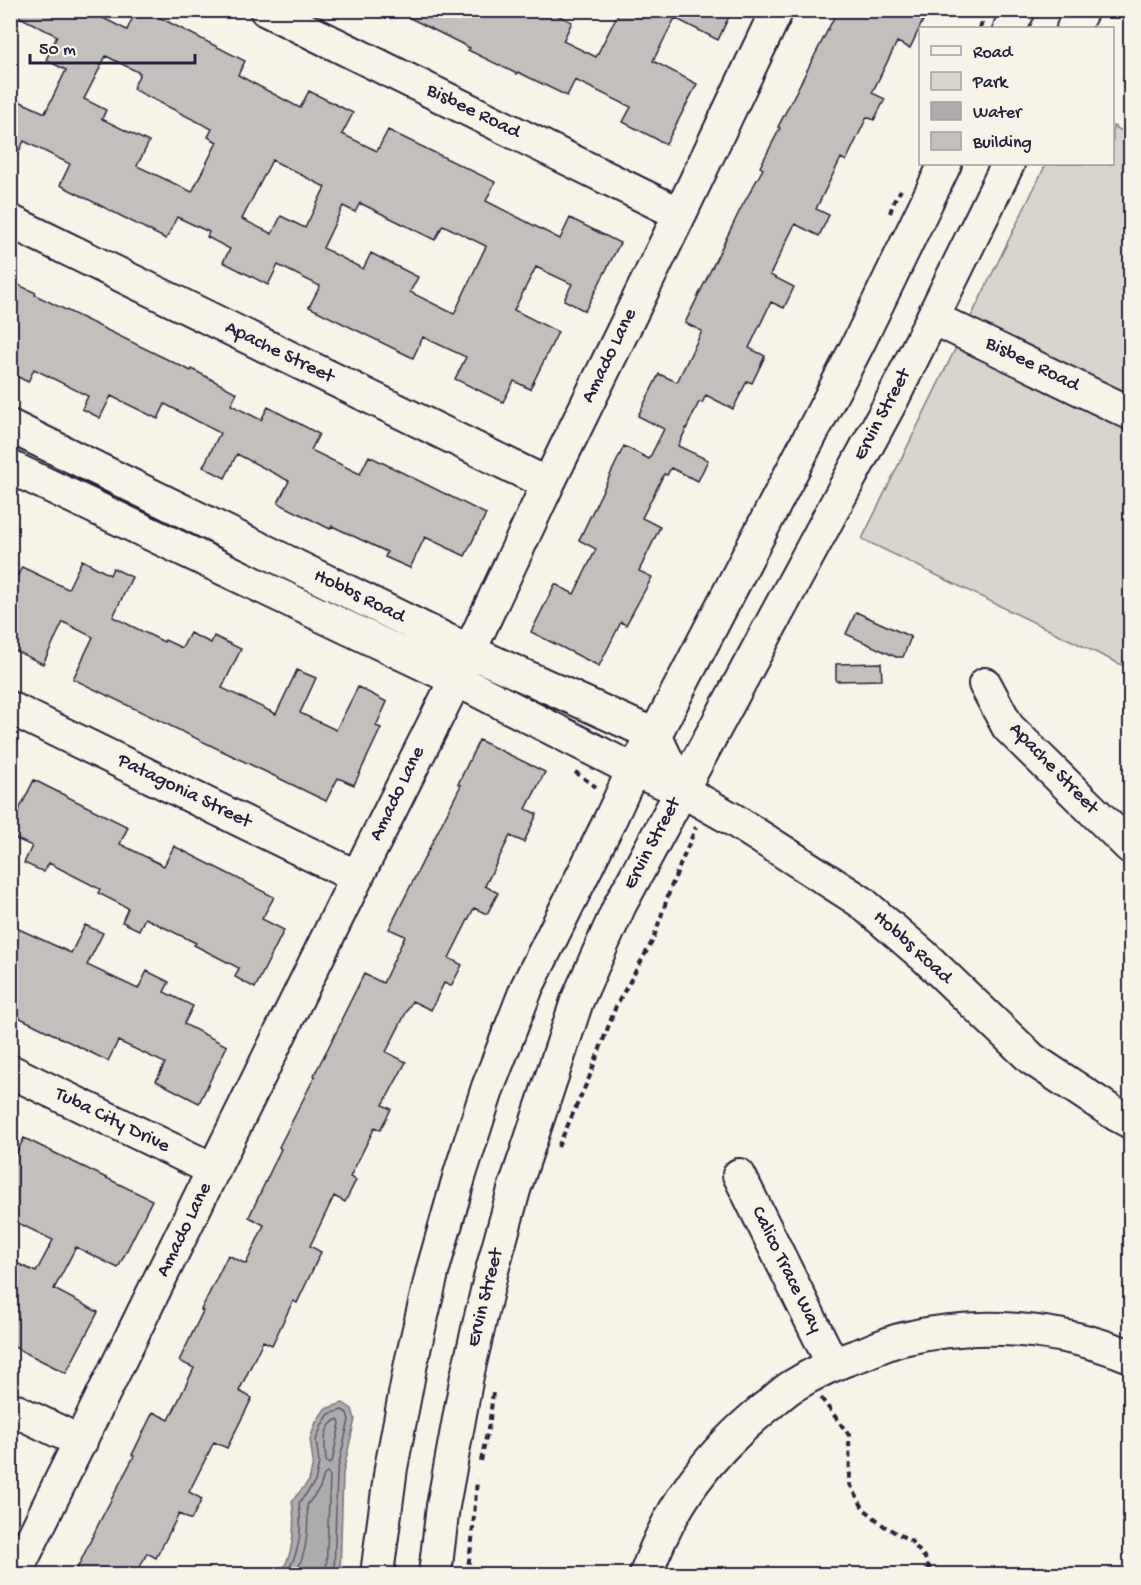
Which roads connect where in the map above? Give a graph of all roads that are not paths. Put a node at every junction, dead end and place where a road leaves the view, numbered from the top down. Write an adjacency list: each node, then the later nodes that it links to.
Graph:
1 (266, 10): 9 (street, Bisbee Road)
2 (777, 10): 9 (street, Amado Lane)
3 (1019, 10): 5 (street)
4 (1082, 10): 6 (street)
5 (1010, 27)
6 (1074, 27)
7 (945, 165): 20 (street)
8 (1008, 165): 11 (street, Ervin Street)
9 (680, 214): 15 (street, Amado Lane)
10 (10, 221): 15 (street, Apache Street)
11 (933, 318): 12 (street, Bisbee Road); 22 (street, Ervin Street)
12 (1131, 413)
13 (10, 426): 16 (street, Hobbs Road)
14 (10, 467): 17 (street, Hobbs Road)
15 (548, 484): 16 (street, Amado Lane)
16 (469, 651): 17 (street, Amado Lane); 20 (street, Hobbs Road)
17 (455, 679): 21 (street, Hobbs Road); 24 (street, Amado Lane)
18 (985, 684): 23 (street, Apache Street)
19 (10, 708): 24 (street, Patagonia Street)
20 (655, 735): 21 (street); 22 (street)
21 (627, 784): 22 (street, Hobbs Road); 34 (street)
22 (691, 813): 26 (street, Hobbs Road); 35 (street, Ervin Street)
23 (1131, 847)
24 (357, 878): 27 (street, Amado Lane)
25 (10, 1071): 27 (street, Tuba City Drive)
26 (1131, 1122)
27 (214, 1170): 32 (street, Amado Lane)
28 (739, 1175): 30 (street, Calico Trace Way)
29 (1131, 1356): 30 (street)
30 (823, 1371): 36 (street)
31 (10, 1408): 32 (street)
32 (81, 1442): 33 (street, Amado Lane)
33 (15, 1575)
34 (377, 1575)
35 (435, 1575)
36 (646, 1575)

